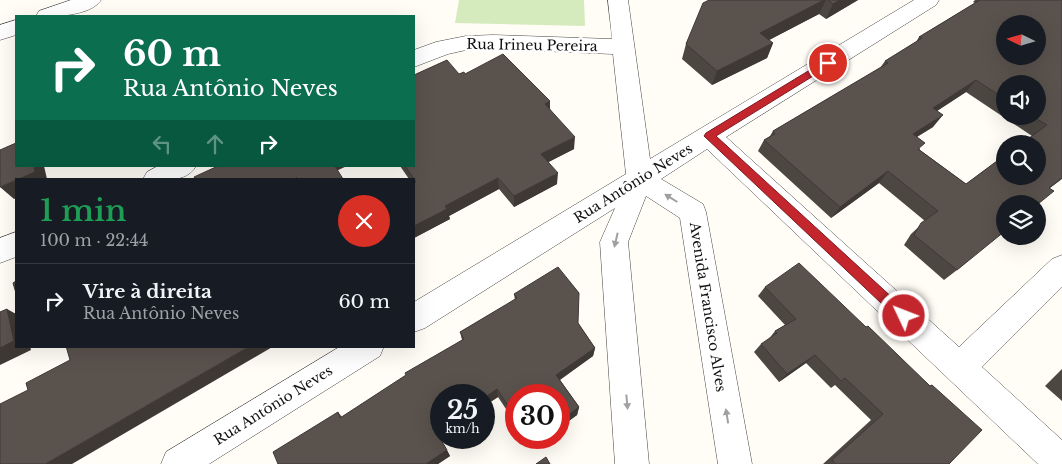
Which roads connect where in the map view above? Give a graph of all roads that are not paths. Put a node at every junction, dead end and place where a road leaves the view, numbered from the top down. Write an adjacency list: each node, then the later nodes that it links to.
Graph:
1 (91, 0): 4 (street)
2 (618, 0): 7 (street)
3 (929, 0): 9 (street, Rua Antônio Neves)
4 (49, 15)
5 (15, 27): 6 (street)
6 (0, 33)
7 (624, 47): 8 (street, Rua Irineu Pereira); 12 (street)
8 (415, 59)
9 (709, 136): 12 (street, Rua Antônio Neves); 18 (street)
10 (181, 167): 11 (street)
11 (158, 178)
12 (640, 179): 16 (street, Rua Antônio Neves); 20 (street, one-way to 20); 21 (street, Avenida Francisco Alves, one-way to 12)
13 (15, 244): 14 (street)
14 (0, 251)
15 (1062, 268): 18 (street)
16 (415, 317)
17 (366, 348): 19 (street, Rua Antônio Neves)
18 (959, 368): 22 (street)
19 (178, 464)
20 (632, 464)
21 (735, 464)
22 (1062, 464)

